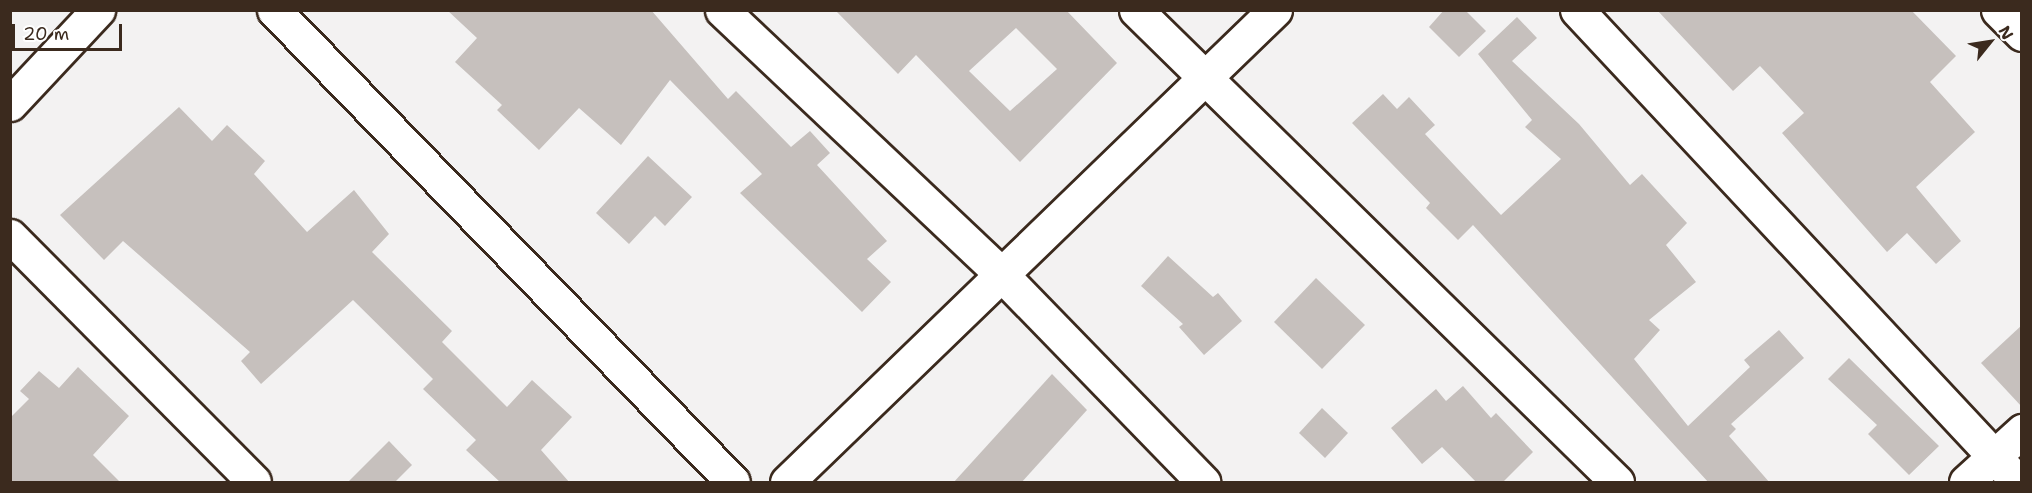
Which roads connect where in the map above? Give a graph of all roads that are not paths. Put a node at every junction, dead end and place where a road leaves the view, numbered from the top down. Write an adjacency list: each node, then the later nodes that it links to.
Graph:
1 (98, 10): 10 (street)
2 (274, 10): 16 (street)
3 (722, 10): 12 (street)
4 (1136, 10): 9 (street)
5 (1275, 10): 9 (street)
6 (1576, 10): 14 (street)
7 (1998, 10): 8 (street)
8 (2022, 34)
9 (1205, 79): 12 (street); 19 (street)
10 (10, 104)
11 (10, 236): 15 (street)
12 (1002, 275): 17 (street); 18 (street)
13 (2022, 430): 14 (street)
14 (1994, 457): 20 (street); 21 (street)
15 (254, 483)
16 (733, 483)
17 (787, 483)
18 (1203, 483)
19 (1617, 483)
20 (1966, 483)
21 (2018, 483)

